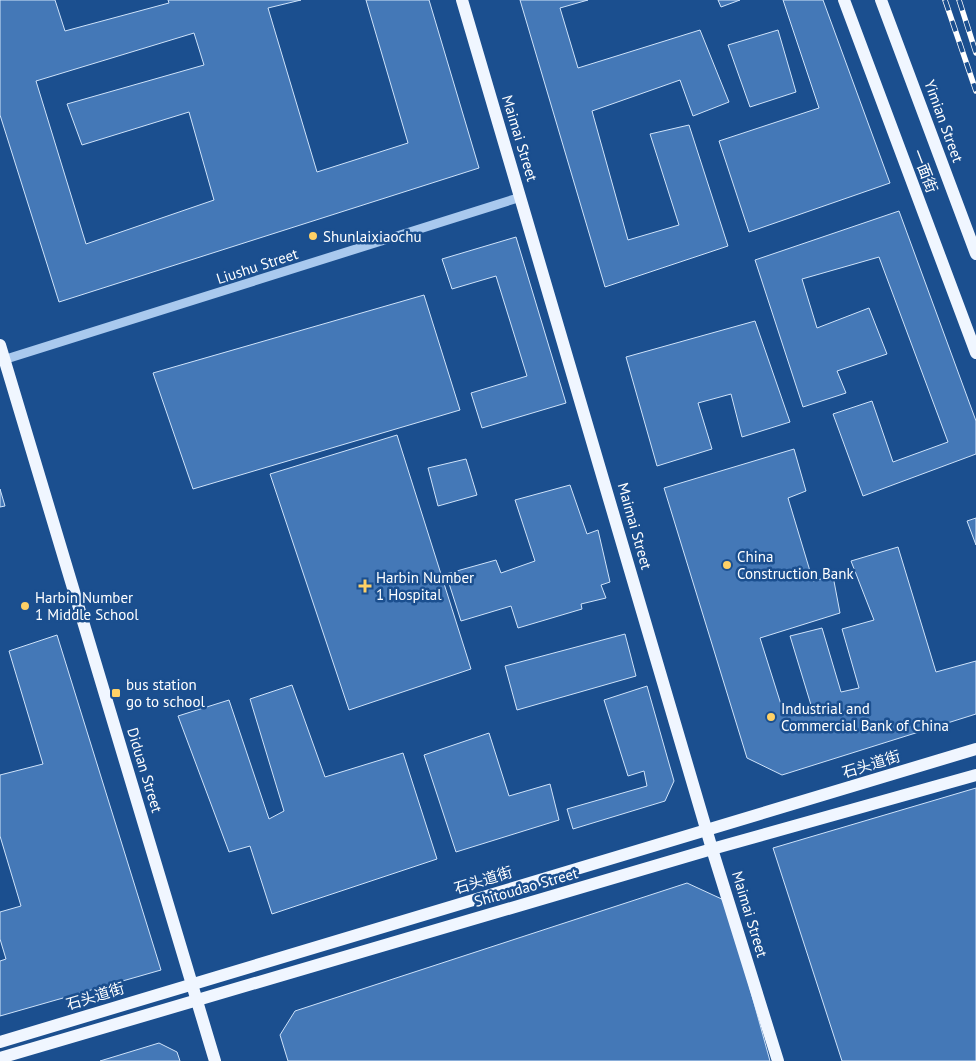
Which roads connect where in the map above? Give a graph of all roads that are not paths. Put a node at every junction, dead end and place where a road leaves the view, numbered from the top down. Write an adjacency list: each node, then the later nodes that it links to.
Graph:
1 (462, 0): 4 (main road, Maimai Street)
2 (844, 0): 7 (main road, 一面街)
3 (881, 0): 5 (main road, Yimian Street)
4 (522, 197): 8 (street, Liushu Street); 11 (main road, Maimai Street)
5 (976, 254)
6 (0, 345): 8 (main road, Diduan Street)
7 (976, 354)
8 (2, 361): 13 (main road, Diduan Street)
9 (976, 749): 11 (main road, 石头道街)
10 (976, 775): 12 (main road, Shitoudao Street)
11 (707, 830): 12 (main road, Maimai Street); 13 (main road, 石头道街)
12 (712, 849): 14 (main road, Shitoudao Street); 18 (main road, Maimai Street)
13 (192, 984): 14 (main road, Diduan Street); 15 (main road, 石头道街)
14 (197, 1001): 16 (main road, Shitoudao Street); 17 (main road, Diduan Street)
15 (0, 1042)
16 (0, 1058)
17 (215, 1061)
18 (778, 1061)

